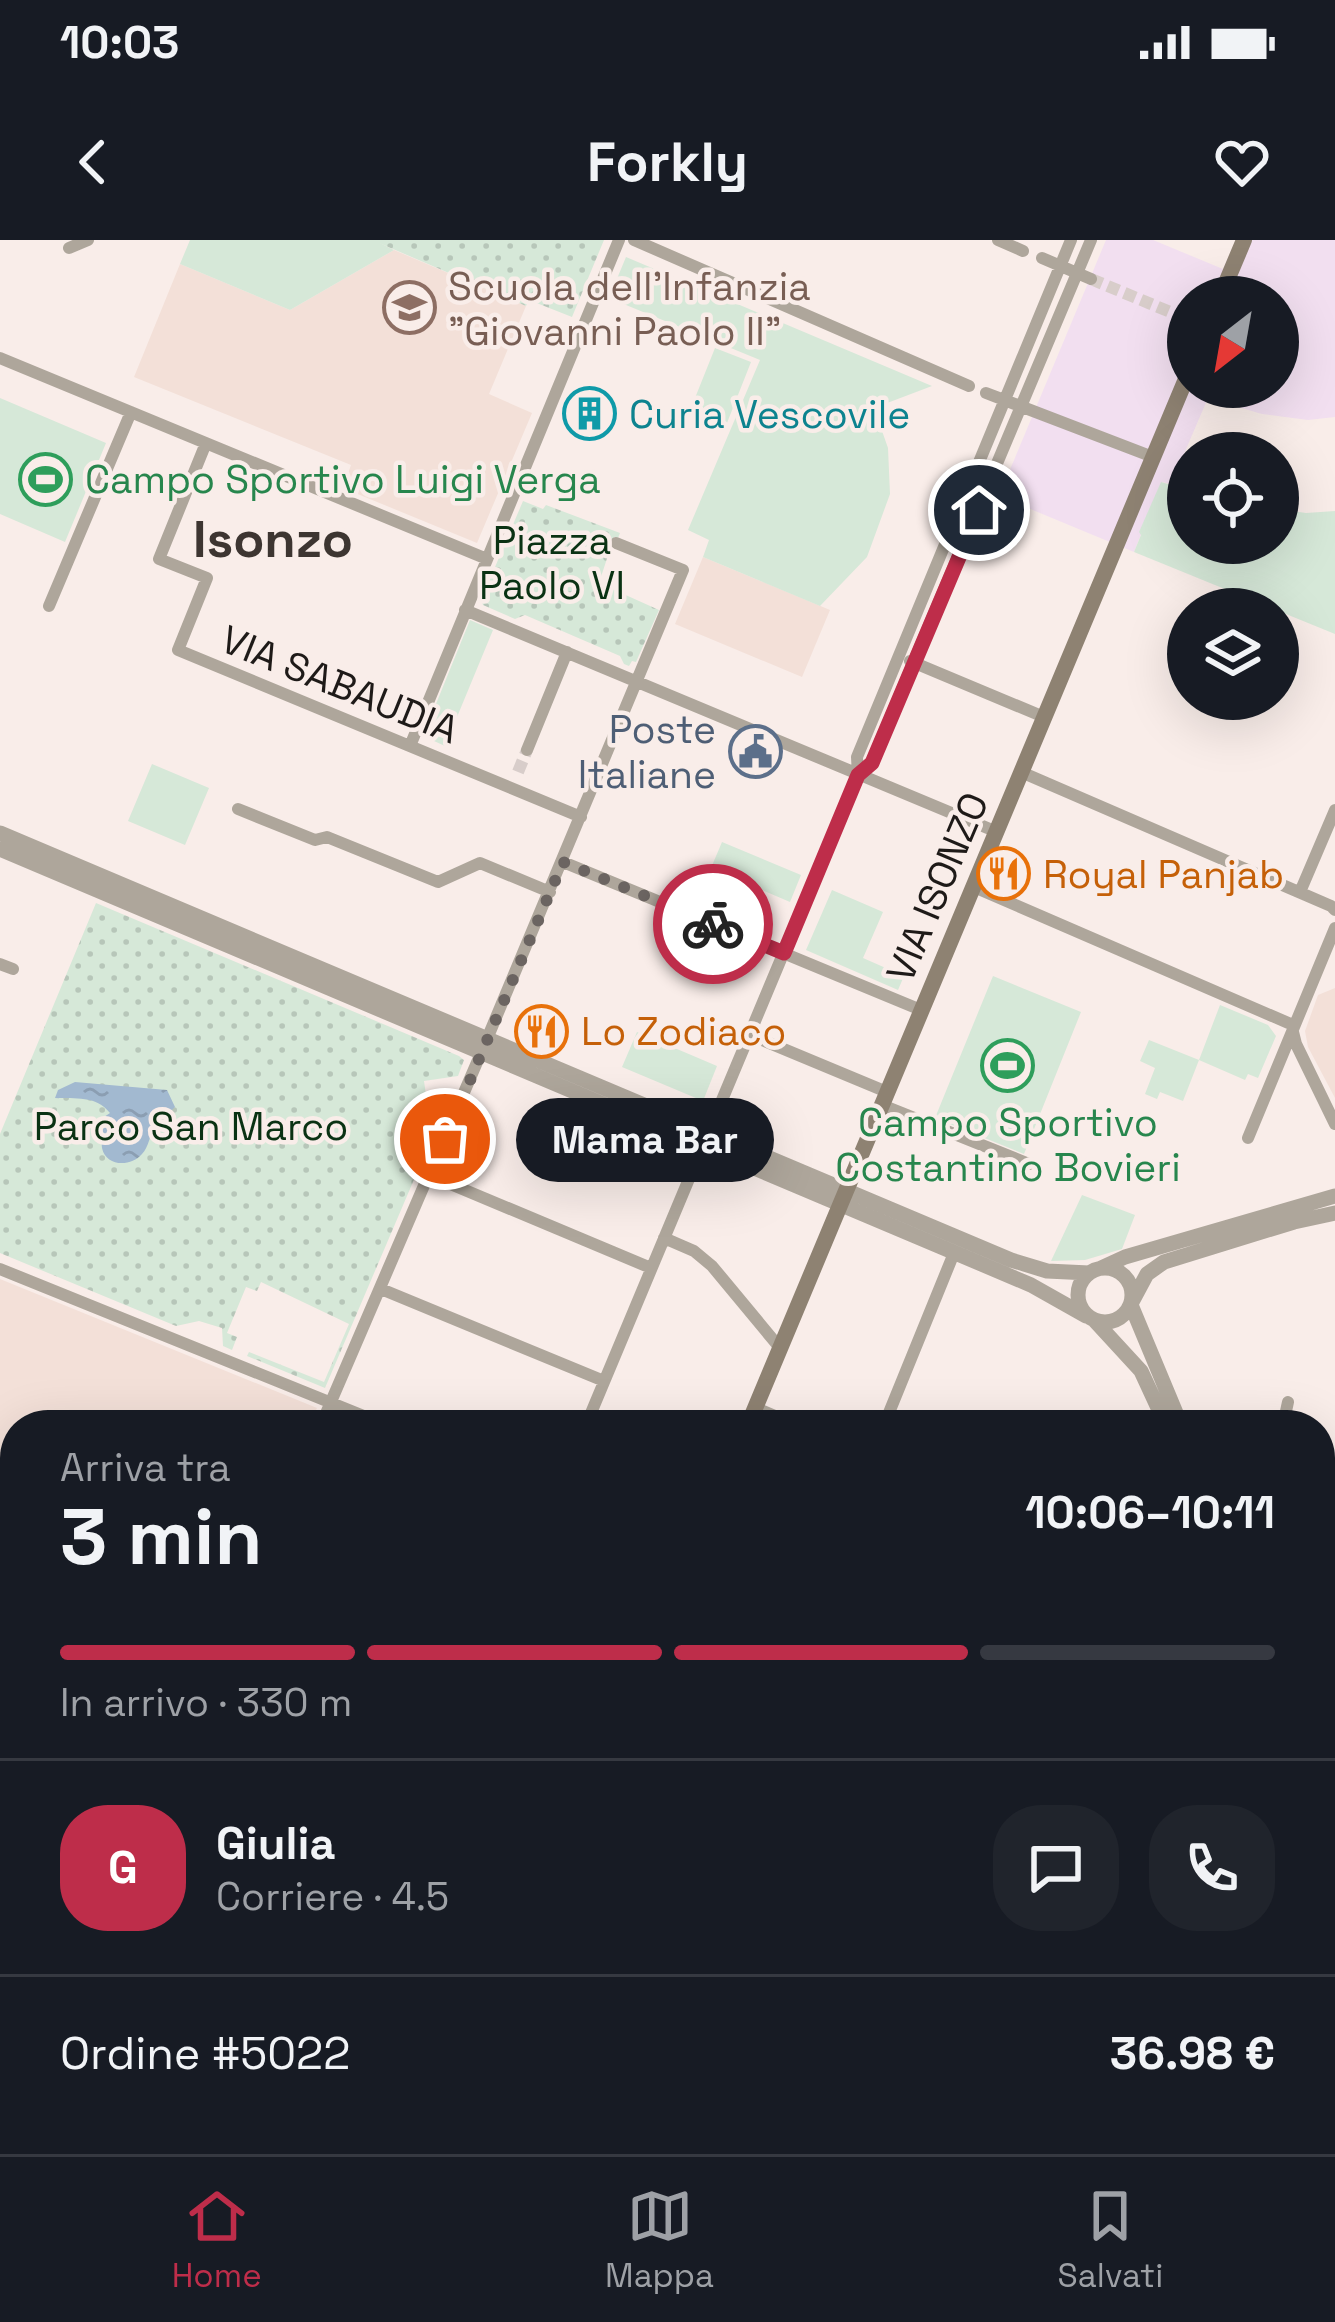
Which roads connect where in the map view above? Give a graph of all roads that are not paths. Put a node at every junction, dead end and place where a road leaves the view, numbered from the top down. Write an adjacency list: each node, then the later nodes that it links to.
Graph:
1 (88, 240): 8 (street)
2 (619, 240): 25 (street)
3 (634, 240): 16 (street)
4 (998, 240): 9 (street)
5 (1071, 240): 11 (street)
6 (1091, 240): 12 (street)
7 (1244, 240): 13 (main road)
8 (69, 248)
9 (1023, 251)
10 (1042, 259): 11 (street)
11 (1060, 266): 12 (street); 18 (street)
12 (1077, 273): 14 (street); 19 (street)
13 (1229, 276)
14 (1091, 279)
15 (0, 358): 21 (street)
16 (969, 386)
17 (986, 393): 18 (street)
18 (1005, 400): 19 (street); 29 (street)
19 (1022, 408): 23 (street); 30 (street)
20 (1174, 408): 23 (main road, VIA ISONZO)
21 (131, 412): 22 (street); 26 (street)
22 (206, 443): 25 (street); 33 (street, VIA SABAUDIA)
23 (1153, 457): 32 (main road, VIA ISONZO)
24 (616, 543): 31 (street)
25 (487, 559): 27 (street)
26 (49, 606)
27 (465, 610): 28 (street); 33 (street)
28 (567, 652): 31 (street); 34 (street)
29 (898, 656): 30 (street); 37 (street)
30 (914, 663): 32 (street); 37 (street)
31 (637, 680): 37 (street); 41 (street)
32 (1044, 717): 36 (main road, VIA ISONZO)
33 (410, 746): 38 (street, VIA SABAUDIA)
34 (527, 750)
35 (518, 772): 38 (street)
36 (1021, 772): 42 (main road, VIA ISONZO); 48 (street)
37 (858, 775): 42 (street); 51 (street)
38 (512, 788): 41 (street, VIA SABAUDIA)
39 (238, 809): 47 (street)
40 (1335, 810): 48 (street)
41 (581, 817): 45 (street)
42 (997, 832): 46 (main road, VIA ISONZO)
43 (0, 833): 57 (street)
44 (0, 848): 57 (street)
45 (563, 862): 47 (street); 51 (street)
46 (974, 887): 54 (main road, VIA ISONZO); 55 (street)
47 (550, 892): 57 (street)
48 (1300, 892): 49 (street)
49 (1335, 910)
50 (1335, 928): 53 (street)
51 (784, 953): 54 (street); 56 (street)
52 (1335, 961): 53 (street)
53 (1316, 975): 55 (street)
54 (921, 1010): 58 (main road, VIA ISONZO)
55 (1293, 1025): 59 (street); 60 (street)
56 (750, 1035): 58 (street); 61 (street)
57 (484, 1046): 61 (street); 63 (street)
58 (884, 1098): 62 (street); 65 (main road, VIA ISONZO)
59 (1335, 1124)
60 (1248, 1138)
61 (705, 1139): 65 (street); 67 (street)
62 (1029, 1165)
63 (429, 1175): 69 (street); 72 (street)
64 (1335, 1196): 71 (street)
65 (843, 1198): 68 (street); 71 (street); 75 (main road, VIA ISONZO)
66 (1335, 1213): 73 (street)
67 (664, 1238): 69 (street); 75 (street)
68 (954, 1253): 74 (street); 83 (street)
69 (651, 1268): 76 (street)
70 (0, 1269): 78 (street)
71 (1095, 1271): 73 (street); 74 (street)
72 (380, 1288): 76 (street); 78 (street)
73 (1131, 1304): 74 (street); 85 (street)
74 (1089, 1317): 84 (street)
75 (780, 1348): 82 (main road, VIA ISONZO)
76 (604, 1381): 81 (street)
77 (1288, 1402): 86 (street)
78 (330, 1403): 79 (street); 80 (street)
79 (327, 1410)
80 (348, 1410)
81 (592, 1410)
82 (754, 1410)
83 (890, 1410)
84 (1159, 1410)
85 (1175, 1410)
86 (1286, 1410)

